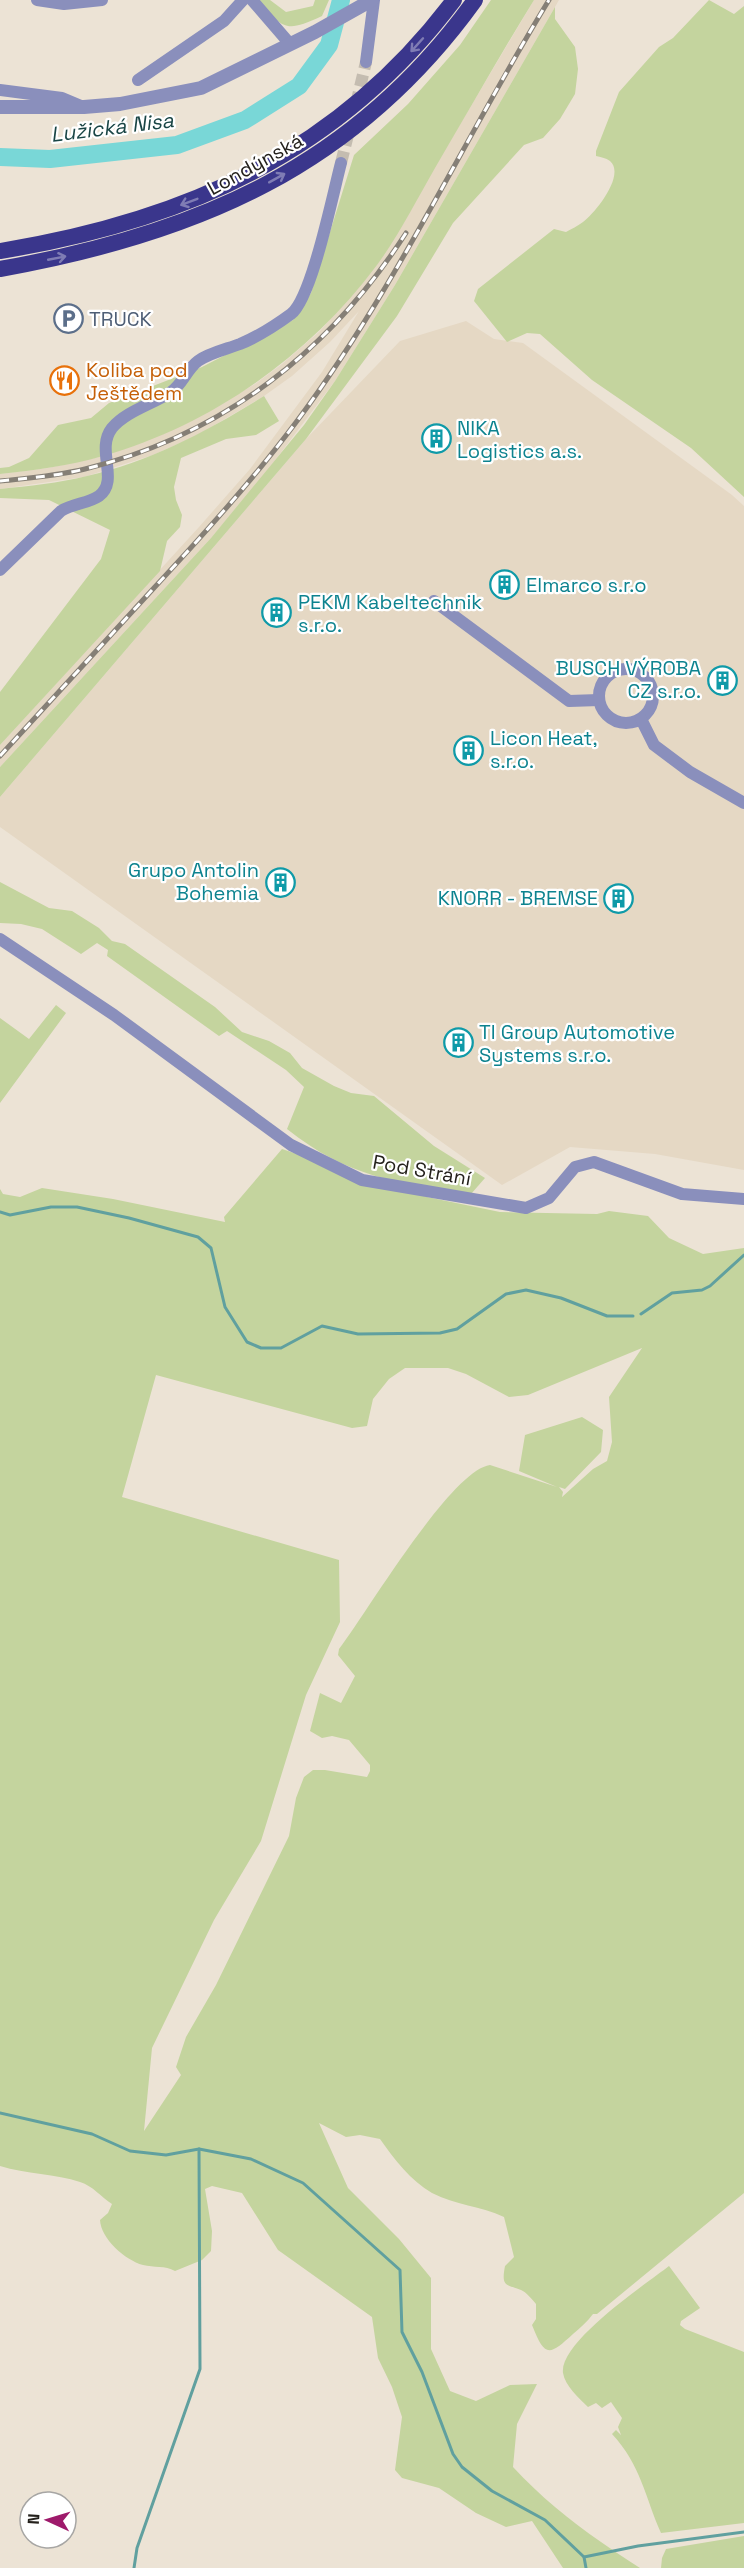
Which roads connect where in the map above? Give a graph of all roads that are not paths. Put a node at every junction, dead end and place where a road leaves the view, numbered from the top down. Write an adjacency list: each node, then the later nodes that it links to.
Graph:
1 (38, 0): 2 (street)
2 (102, 0)
3 (243, 0): 10 (street)
4 (252, 0): 8 (street)
5 (373, 0): 8 (street); 9 (street)
6 (454, 0): 15 (highway, Londýnská, one-way to 15)
7 (475, 0): 16 (highway, Londýnská, one-way to 7)
8 (290, 44): 12 (street)
9 (366, 62)
10 (138, 80)
11 (0, 90): 12 (street)
12 (84, 107): 13 (street)
13 (0, 108)
14 (341, 163): 17 (street)
15 (0, 251)
16 (0, 269)
17 (0, 570)
18 (434, 601): 19 (street)
19 (599, 700): 20 (street); 20 (street)
20 (641, 719): 21 (street)
21 (744, 803)
22 (0, 939): 23 (street, Pod Strání)
23 (744, 1199)

